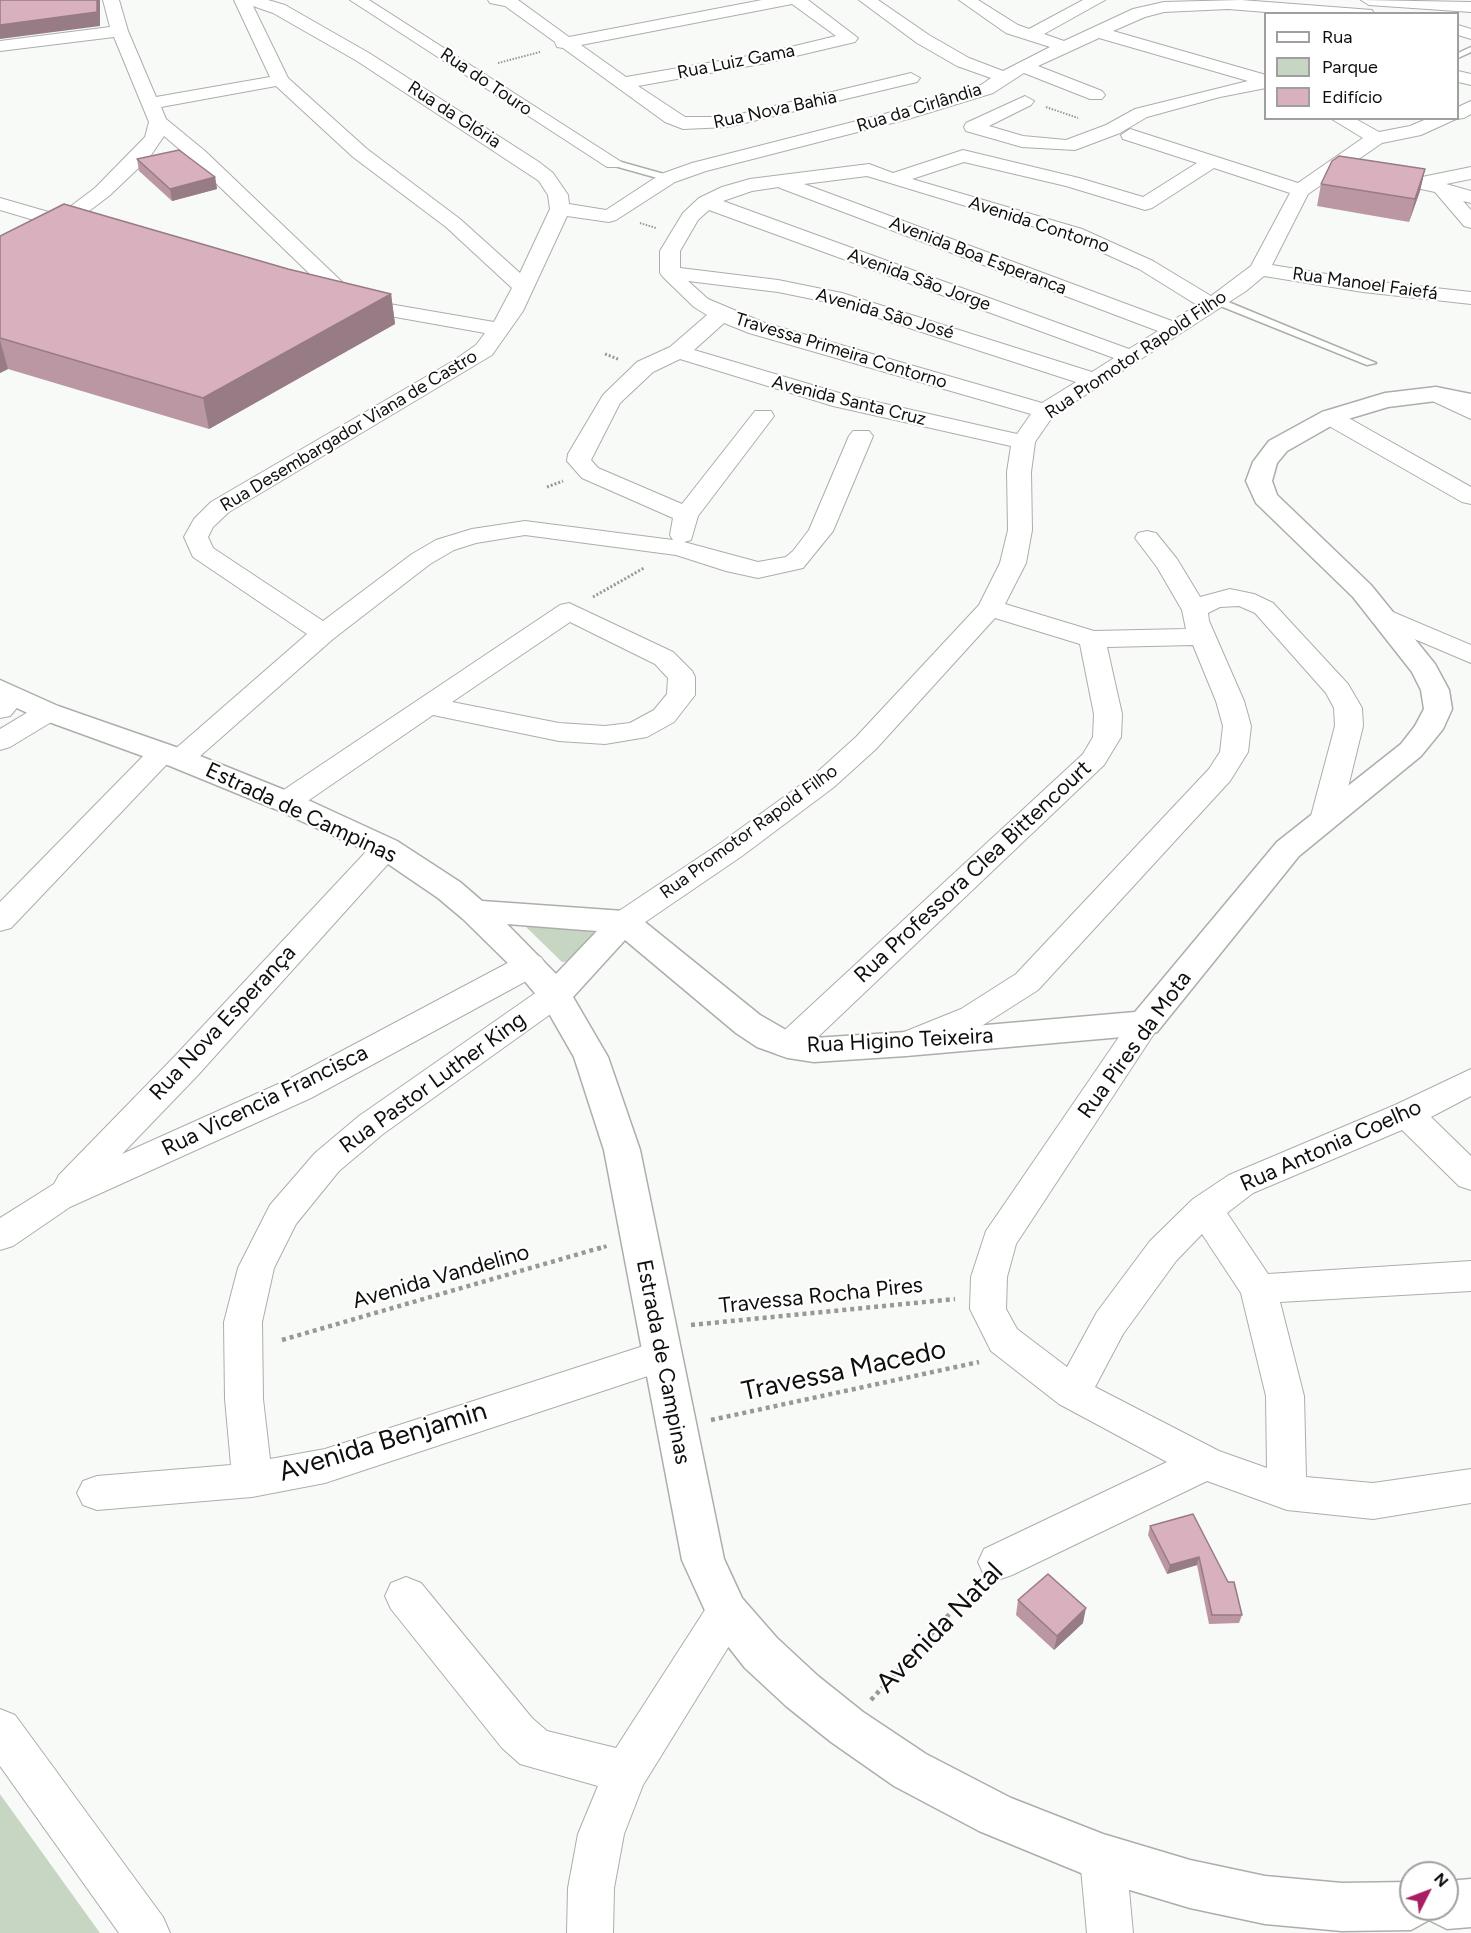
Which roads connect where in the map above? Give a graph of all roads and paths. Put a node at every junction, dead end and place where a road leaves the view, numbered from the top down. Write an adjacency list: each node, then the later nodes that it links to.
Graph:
1 (111, 0): 19 (street)
2 (242, 0): 33 (street)
3 (252, 0): 28 (street, Rua da Glória)
4 (358, 0): 22 (street, Rua do Touro)
5 (507, 0): 25 (street, Rua Nova Bahia)
6 (693, 0): 17 (street)
7 (788, 0): 17 (street)
8 (798, 0): 36 (street, Rua Luiz Gama)
9 (867, 0): 31 (street)
10 (967, 0): 21 (street)
11 (1369, 0): 14 (street)
12 (1086, 1): 21 (street)
13 (1226, 6): 16 (street); 18 (street); 20 (street, Rua da Cirlândia)
14 (1426, 6): 15 (street)
15 (1471, 7)
16 (1331, 12)
17 (710, 15): 25 (street)
18 (1256, 23)
19 (120, 31): 24 (street); 39 (street)
20 (1100, 33): 26 (street, Rua da Cirlândia); 34 (street)
21 (1030, 36): 26 (street)
22 (421, 38): 23 (street); 30 (street, Rua do Touro)
23 (402, 44)
24 (0, 46)
25 (556, 46): 30 (path); 36 (street, Rua Nova Bahia)
26 (1065, 47): 29 (street, Rua da Cirlândia)
27 (382, 51): 28 (street)
28 (363, 57): 58 (street, Rua da Glória)
29 (1023, 66): 31 (street, Rua da Cirlândia); 38 (street)
30 (471, 70): 46 (street, Rua do Touro)
31 (1004, 77): 37 (street, Rua da Cirlândia)
32 (911, 78): 36 (street, Rua Nova Bahia)
33 (280, 80): 39 (street); 65 (street)
34 (1264, 81)
35 (1264, 82): 43 (street)
36 (622, 83)
37 (987, 89): 43 (street); 49 (street, Rua da Cirlândia)
38 (1095, 95)
39 (151, 103): 42 (street)
40 (1343, 120): 44 (street)
41 (1442, 120): 44 (street, Rua Promotor Rapold Filho)
42 (158, 122): 59 (street); 68 (street)
43 (1122, 132): 45 (street)
44 (1376, 138): 47 (street, Rua Promotor Rapold Filho)
45 (1212, 161): 50 (street); 53 (street)
46 (614, 163): 49 (lane)
47 (1336, 166): 52 (street); 53 (street, Rua Promotor Rapold Filho)
48 (1471, 173): 52 (street)
49 (668, 178): 58 (street, Rua da Cirlândia)
50 (892, 179): 51 (street, Avenida Contorno); 69 (street, Avenida Contorno)
51 (784, 183): 56 (street); 72 (street, Avenida Boa Esperanca)
52 (1424, 183): 54 (street)
53 (1301, 190): 63 (street, Rua Promotor Rapold Filho)
54 (1443, 190): 55 (street); 60 (street)
55 (1471, 197)
56 (706, 202): 64 (street); 74 (street, Avenida São Jorge)
57 (0, 204): 59 (street)
58 (560, 208): 65 (street)
59 (62, 222): 61 (street); 62 (street)
60 (1471, 222)
61 (96, 232)
62 (0, 255)
63 (1260, 269): 67 (street, Rua Manoel Faiefá); 69 (street, Rua Promotor Rapold Filho)
64 (670, 273): 70 (street, Travessa Primeira Contorno); 76 (street, Avenida São José)
65 (522, 286): 71 (street, Rua Desembargador Viana de Castro)
66 (313, 296): 68 (street)
67 (1471, 298)
68 (354, 304): 71 (street)
69 (1219, 304): 72 (street, Rua Promotor Rapold Filho); 75 (lane)
70 (721, 314): 73 (street); 79 (street, Travessa Primeira Contorno)
71 (499, 328): 93 (street, Rua Desembargador Viana de Castro)
72 (1173, 329): 74 (street, Rua Promotor Rapold Filho)
73 (678, 352): 84 (street, Avenida Santa Cruz); 86 (street)
74 (1131, 357): 76 (street, Rua Promotor Rapold Filho)
75 (1371, 363)
76 (1093, 380): 79 (street, Rua Promotor Rapold Filho)
77 (1436, 394): 78 (street, Rua Pires da Mota); 80 (street); 82 (street, Rua Pires da Mota)
78 (1471, 401)
79 (1045, 411): 84 (street, Rua Promotor Rapold Filho)
80 (1471, 412)
81 (763, 416): 86 (street)
82 (1330, 417): 85 (street); 91 (street, Rua Pires da Mota)
83 (861, 436): 88 (street)
84 (1023, 442): 89 (street, Rua Promotor Rapold Filho)
85 (1471, 497)
86 (686, 515): 88 (street)
87 (1147, 538): 92 (street)
88 (679, 548): 90 (path); 93 (street)
89 (990, 608): 94 (street); 106 (street, Rua Promotor Rapold Filho)
90 (569, 611): 97 (street); 97 (street)
91 (1381, 615): 95 (street); 102 (street, Rua Pires da Mota)
92 (1199, 624): 94 (street); 102 (street); 109 (street)
93 (324, 633): 100 (street)
94 (1092, 639): 110 (street, Rua Professora Clea Bittencourt)
95 (1471, 655)
96 (4, 699): 98 (street, Estrada de Campinas)
97 (428, 706): 101 (street)
98 (48, 712): 99 (street); 100 (street, Estrada de Campinas)
99 (0, 741)
100 (171, 756): 101 (street, Estrada de Campinas); 105 (street)
101 (286, 802): 103 (street, Estrada de Campinas)
102 (1326, 816): 108 (street, Rua Pires da Mota)
103 (386, 848): 104 (street, Estrada de Campinas); 114 (street, Rua Nova Esperança)
104 (474, 910): 106 (street); 107 (street, Estrada de Campinas)
105 (0, 921)
106 (624, 922): 107 (street, Rua Promotor Rapold Filho); 110 (street, Rua Higino Teixeira)
107 (543, 980): 114 (street, Rua Vicencia Francisca); 122 (street, Estrada de Campinas); 127 (street, Rua Pastor Luther King)
108 (1145, 1023): 109 (street, Rua Higino Teixeira); 120 (street, Rua Pires da Mota)
109 (906, 1044): 110 (street, Rua Higino Teixeira)
110 (788, 1046)
111 (1471, 1081): 112 (street, Rua Antonia Coelho)
112 (1407, 1114): 113 (street); 115 (street, Rua Antonia Coelho)
113 (1471, 1177)
114 (58, 1197): 116 (street, Rua Vicencia Francisca)
115 (1206, 1209): 119 (street); 124 (street, Rua Antonia Coelho)
116 (0, 1236)
117 (610, 1246): 121 (path, Avenida Vandelino)
118 (1471, 1276): 119 (street)
119 (1258, 1289): 130 (street)
120 (989, 1295): 122 (path, Travessa Rocha Pires); 123 (street, Rua Pires da Mota)
121 (282, 1340)
122 (660, 1342): 125 (street, Estrada de Campinas); 127 (street, Avenida Benjamin)
123 (1021, 1353): 124 (street, Rua Pires da Mota); 125 (path, Travessa Macedo)
124 (1072, 1394): 126 (street, Rua Pires da Mota)
125 (676, 1427): 133 (street, Estrada de Campinas)
126 (1205, 1462): 130 (street, Rua Pires da Mota); 131 (street, Avenida Natal)
127 (252, 1480): 129 (street, Avenida Benjamin)
128 (1471, 1486): 130 (street, Rua Pires da Mota)
129 (97, 1493)
130 (1287, 1493)
131 (998, 1562): 134 (path, Avenida Natal)
132 (406, 1596): 136 (street)
133 (727, 1612): 134 (street, Estrada de Campinas); 136 (street)
134 (847, 1727): 137 (street, Estrada de Campinas)
135 (0, 1730): 139 (street)
136 (626, 1772): 140 (street)
137 (1103, 1858): 138 (street, Estrada de Campinas); 141 (street)
138 (1399, 1906)
139 (147, 1933)
140 (590, 1933)
141 (1110, 1933)

